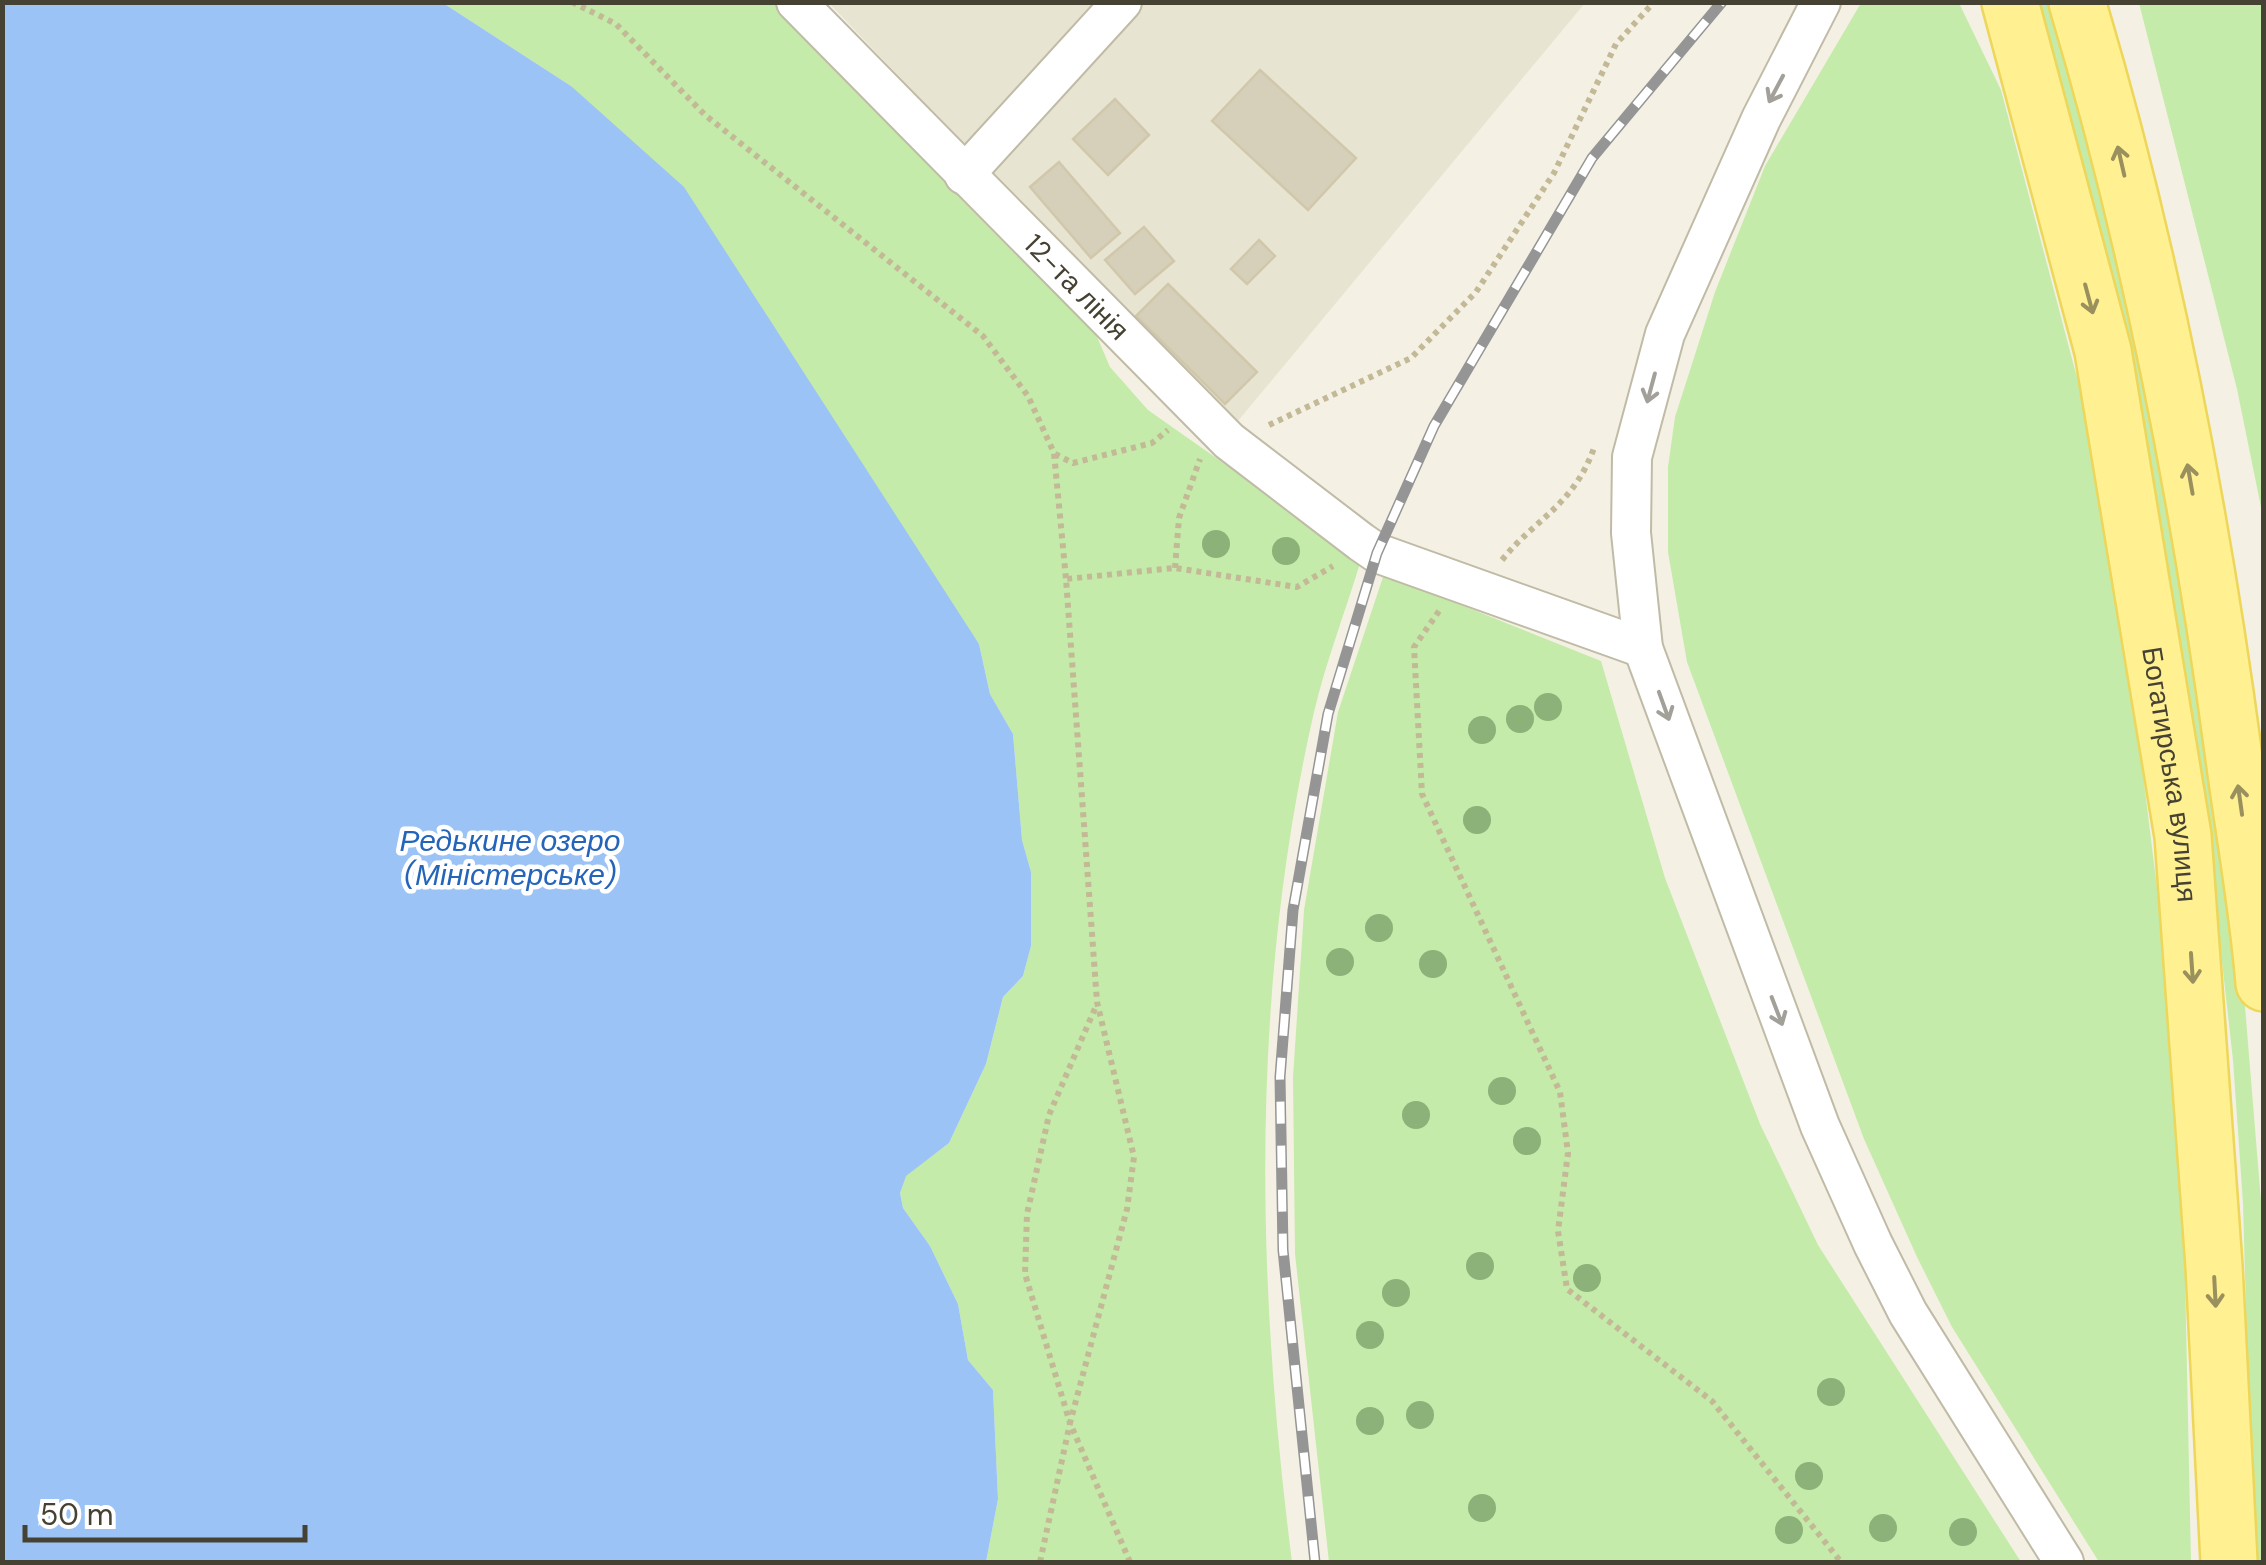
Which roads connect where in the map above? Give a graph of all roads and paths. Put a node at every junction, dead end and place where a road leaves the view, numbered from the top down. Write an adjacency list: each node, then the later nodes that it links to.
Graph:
1 (572, 2): 12 (path)
2 (796, 2): 8 (street, 12-та лінія)
3 (1654, 2): 11 (path)
4 (1822, 2): 17 (street, one-way to 17)
5 (2010, 2): 26 (main road, Богатирська вулиця, one-way to 26)
6 (2078, 2): 18 (main road, one-way to 6)
7 (1120, 4): 8 (street)
8 (964, 175): 9 (street, 12-та лінія)
9 (1197, 408): 11 (street, 12-та лінія); 12 (path)
10 (1598, 436): 16 (path)
11 (1229, 441): 13 (street, 12-та лінія); 14 (path)
12 (1054, 453): 15 (path)
13 (1369, 548): 14 (path); 16 (street, 12-та лінія)
14 (1175, 568): 15 (path)
15 (1066, 579): 20 (path)
16 (1479, 590): 17 (street, 12-та лінія); 24 (path)
17 (1642, 648): 25 (street, one-way to 25)
18 (2263, 966): 19 (main road)
19 (2264, 983)
20 (1098, 1002): 21 (path); 21 (path)
21 (1070, 1423): 22 (path); 23 (path)
22 (1040, 1562)
23 (1130, 1562)
24 (1841, 1562)
25 (2064, 1562)
26 (2229, 1562)

